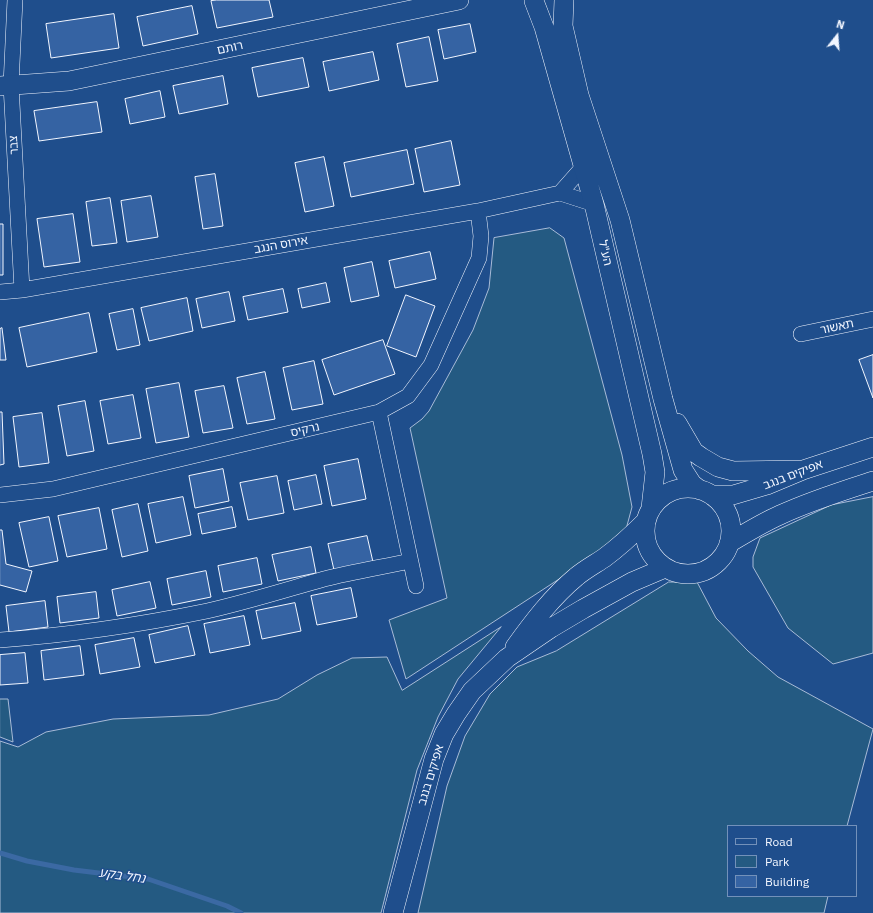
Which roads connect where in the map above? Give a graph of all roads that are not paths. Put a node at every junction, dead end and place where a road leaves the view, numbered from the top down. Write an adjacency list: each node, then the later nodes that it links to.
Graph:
1 (15, 0): 5 (street, צבר)
2 (459, 0): 5 (street, רותם)
3 (533, 0): 4 (street); 6 (street, הע"ל)
4 (564, 0): 14 (street, הע"ל)
5 (5, 86): 10 (street, צבר)
6 (583, 167): 7 (street); 8 (street, הע"ל)
7 (560, 193): 8 (street); 9 (street, אירוס הנגב)
8 (594, 204): 21 (street, הע"ל)
9 (478, 211): 10 (street, אירוס הנגב); 15 (street, נרקיס)
10 (22, 290): 11 (street, אירוס הנגב)
11 (0, 292)
12 (873, 319): 13 (street, תאשור)
13 (801, 334)
14 (663, 399): 17 (street); 19 (street, הע"ל)
15 (379, 412): 20 (street, נרקיס); 23 (street)
16 (873, 447): 17 (street, אפיקים בנגב)
17 (803, 470): 19 (street, אפיקים בנגב)
18 (873, 481): 22 (street)
19 (706, 492): 21 (street); 22 (street)
20 (0, 495)
21 (648, 515): 24 (street); 27 (street, אפיקים בנגב)
22 (729, 543): 24 (street)
23 (410, 561): 25 (street); 26 (street)
24 (665, 568): 27 (street, אפיקים בנגב)
25 (416, 586)
26 (0, 640)
27 (507, 658): 28 (street, אפיקים בנגב)
28 (393, 913)

